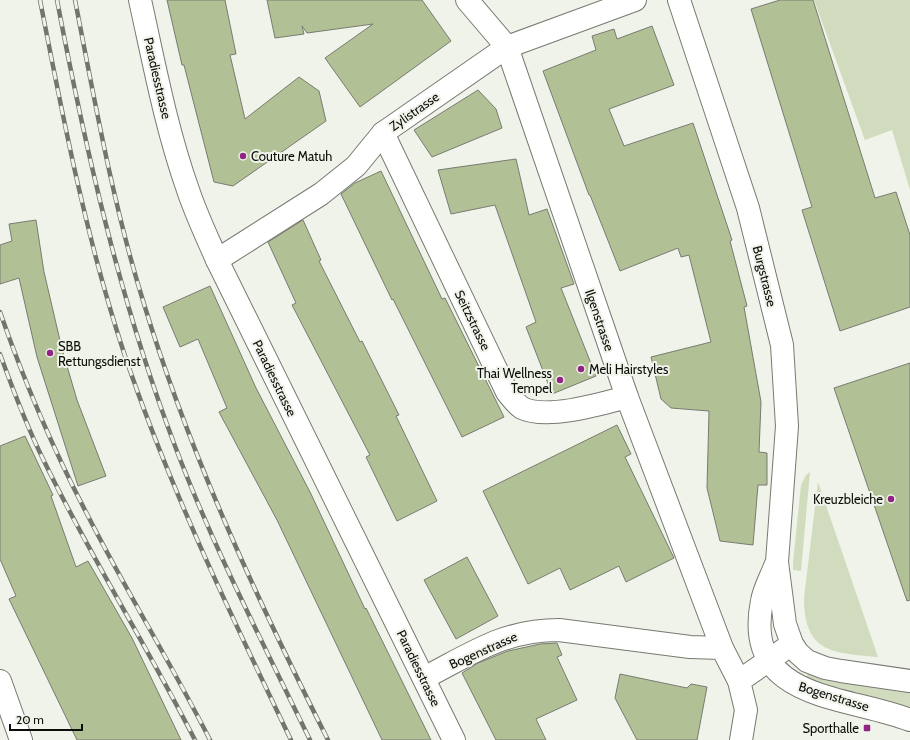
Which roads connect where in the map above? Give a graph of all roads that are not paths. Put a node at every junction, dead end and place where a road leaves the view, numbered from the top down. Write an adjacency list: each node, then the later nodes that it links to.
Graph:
1 (140, 0): 7 (street, Paradiesstrasse)
2 (467, 0): 5 (street, Ilgenstrasse)
3 (635, 0): 5 (street, Zylistrasse)
4 (679, 0): 9 (street, Burgstrasse)
5 (507, 47): 6 (street, Zylistrasse); 8 (street, Ilgenstrasse)
6 (383, 133): 7 (street, Zylistrasse); 8 (street, Seitzstrasse)
7 (217, 260): 13 (street, Paradiesstrasse)
8 (627, 397): 11 (street, Ilgenstrasse)
9 (777, 562): 10 (street, Bogenstrasse); 12 (street, Bogenstrasse)
10 (792, 644): 12 (street); 16 (street, Bogenstrasse)
11 (722, 648): 13 (street, Bogenstrasse); 15 (street)
12 (769, 660): 15 (street); 17 (street, Bogenstrasse)
13 (424, 678): 19 (street, Paradiesstrasse)
14 (0, 681): 18 (street)
15 (739, 681): 20 (street)
16 (910, 681)
17 (910, 720)
18 (21, 740)
19 (454, 740)
20 (741, 740)

